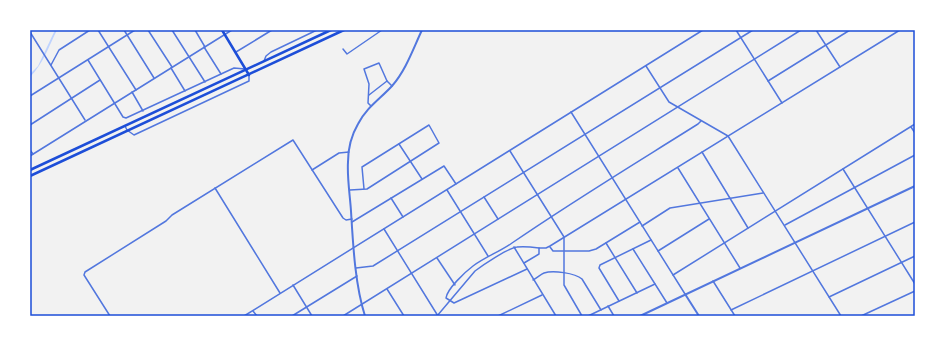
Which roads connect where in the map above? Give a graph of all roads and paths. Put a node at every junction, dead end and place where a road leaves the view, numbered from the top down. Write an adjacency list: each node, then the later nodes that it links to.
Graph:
1 (90, 30): 38 (street)
2 (98, 30): 30 (street)
3 (124, 30): 25 (street)
4 (135, 30): 25 (street)
5 (148, 30): 41 (street)
6 (172, 30): 34 (street)
7 (195, 30): 31 (street)
8 (222, 30): 24 (main road)
9 (232, 30): 24 (street)
10 (272, 30): 33 (street)
11 (317, 30): 37 (street)
12 (331, 30): 37 (main road)
13 (344, 30): 44 (main road)
14 (382, 30): 32 (street)
15 (422, 30): 52 (street)
16 (703, 30): 39 (street)
17 (736, 30): 27 (street)
18 (753, 30): 27 (street)
19 (800, 30): 35 (street)
20 (816, 30): 29 (street)
21 (850, 30): 29 (street)
22 (900, 30): 40 (street)
23 (30, 31): 26 (street)
24 (225, 34): 31 (street); 33 (main road)
25 (127, 35): 30 (street); 46 (street)
26 (33, 38): 28 (street); 38 (street)
27 (741, 38): 35 (street); 53 (street)
28 (30, 40)
29 (826, 45): 40 (street); 50 (street)
30 (109, 47): 36 (street); 55 (street)
31 (205, 47): 34 (street); 43 (street)
32 (343, 49)
33 (236, 52): 42 (main road)
34 (189, 57): 41 (street); 49 (street)
35 (754, 59): 50 (street); 64 (street)
36 (88, 60): 45 (street); 47 (street)
37 (264, 61): 42 (main road)
38 (51, 65): 45 (street)
39 (646, 66): 53 (street); 66 (street)
40 (840, 67): 62 (street)
41 (172, 68): 46 (street); 56 (street)
42 (247, 70): 43 (street); 44 (main road); 54 (main road)
43 (222, 74): 49 (street)
44 (249, 75): 73 (main road); 73 (street)
45 (58, 78): 59 (street); 60 (street)
46 (154, 78): 55 (street)
47 (100, 80): 60 (street); 61 (street)
48 (388, 81): 52 (street); 58 (street); 58 (street)
49 (205, 82): 51 (street)
50 (768, 82): 62 (street)
51 (200, 84): 54 (street); 56 (street)
52 (392, 86): 63 (street)
53 (660, 88): 64 (street); 75 (street)
54 (204, 89): 71 (main road)
55 (136, 90): 57 (street)
56 (185, 91): 65 (street)
57 (132, 92): 61 (street); 65 (street)
58 (369, 95): 63 (street)
59 (30, 96)
60 (71, 99): 68 (street); 70 (street)
61 (115, 103): 65 (street); 68 (street)
62 (782, 103): 76 (street)
63 (371, 106): 80 (street)
64 (677, 108): 67 (street); 85 (street)
65 (143, 111)
66 (571, 112): 75 (street); 79 (street)
67 (701, 120): 76 (street); 93 (street)
68 (86, 121): 82 (street)
69 (915, 124): 72 (street)
70 (30, 125)
71 (125, 126): 73 (street); 89 (main road)
72 (911, 127): 74 (street); 88 (street)
73 (127, 130): 92 (main road)
74 (915, 133)
75 (586, 134): 85 (street); 91 (street)
76 (728, 136): 81 (street); 102 (street)
77 (399, 144): 86 (street); 86 (street); 99 (street)
78 (30, 150): 82 (street)
79 (510, 150): 91 (street); 95 (street)
80 (349, 152): 90 (street); 100 (street)
81 (702, 152): 87 (street); 107 (street)
82 (33, 154): 84 (street)
83 (915, 155): 98 (street)
84 (30, 156)
85 (599, 156): 93 (street); 103 (street)
86 (410, 161): 94 (street); 99 (street)
87 (677, 168): 106 (street); 108 (street)
88 (843, 169): 98 (street); 110 (street)
89 (30, 170)
90 (312, 170): 97 (street); 116 (street)
91 (523, 173): 103 (street); 104 (street)
92 (30, 176)
93 (612, 178): 106 (street); 112 (street)
94 (422, 179): 95 (street); 105 (street)
95 (456, 184): 101 (street)
96 (915, 186): 109 (street)
97 (215, 188): 160 (street); 174 (street)
98 (855, 188): 109 (street); 120 (street)
99 (364, 189): 100 (street)
100 (350, 190): 116 (street)
101 (447, 190): 111 (street); 113 (street)
102 (764, 193): 107 (street); 110 (street)
103 (537, 195): 112 (street); 114 (street)
104 (484, 197): 111 (street); 114 (street)
105 (391, 198): 113 (street); 116 (street)
106 (626, 199): 117 (street); 125 (street)
107 (731, 199): 108 (street); 121 (street)
108 (700, 204): 115 (street); 119 (street)
109 (868, 209): 124 (street); 127 (street)
110 (775, 211): 120 (street); 121 (street)
111 (461, 212): 123 (street); 136 (street)
112 (550, 216): 125 (street); 138 (street)
113 (403, 217): 122 (street)
114 (498, 219): 123 (street)
115 (709, 219): 129 (street); 137 (street)
116 (352, 221): 131 (street)
117 (640, 222): 119 (street); 128 (street)
118 (915, 222): 124 (street)
119 (642, 226): 126 (street)
120 (784, 226): 127 (street)
121 (748, 228): 129 (street)
122 (384, 229): 131 (street); 136 (street)
123 (475, 234): 138 (street); 140 (street)
124 (885, 236): 143 (street); 147 (street)
125 (564, 237): 130 (street); 135 (street)
126 (651, 240): 134 (street); 137 (street)
127 (795, 242): 145 (street); 147 (street)
128 (606, 243): 135 (street); 141 (street)
129 (724, 243): 145 (street); 150 (street)
130 (550, 246): 133 (street); 135 (street)
131 (354, 247): 144 (street); 156 (street)
132 (514, 247): 133 (street); 142 (street); 166 (street)
133 (539, 248): 142 (street)
134 (633, 249): 141 (street); 154 (street)
135 (564, 250): 148 (street)
136 (398, 251): 144 (street); 149 (street)
137 (658, 251): 150 (street)
138 (488, 256): 157 (street)
139 (915, 256): 143 (street)
140 (437, 258): 149 (street); 157 (street)
141 (615, 258): 161 (street); 165 (street)
142 (524, 263): 146 (street)
143 (902, 263): 155 (street); 164 (street)
144 (356, 268): 151 (street)
145 (740, 268): 153 (street)
146 (527, 269): 152 (street); 166 (street)
147 (813, 270): 164 (street); 173 (street)
148 (564, 273): 152 (street); 172 (street); 185 (street)
149 (411, 274): 158 (street); 182 (street)
150 (673, 275): 162 (street)
151 (357, 276): 168 (street); 170 (street)
152 (533, 280): 163 (street)
153 (713, 281): 162 (street); 173 (street)
154 (655, 284): 161 (street); 167 (street)
155 (915, 284)
156 (293, 285): 160 (street); 170 (street)
157 (454, 285): 166 (street)
158 (387, 289): 168 (street); 181 (street)
159 (915, 291): 192 (street)
160 (280, 293): 171 (street)
161 (637, 293): 165 (street)
162 (685, 294): 167 (street); 189 (street)
163 (542, 295): 183 (street); 184 (street)
164 (829, 297): 191 (street)
165 (619, 301): 169 (street)
166 (450, 302): 182 (street)
167 (667, 303): 188 (street)
168 (362, 305): 179 (street); 180 (street)
169 (608, 306): 172 (street); 187 (street)
170 (307, 307): 177 (street); 178 (street)
171 (253, 310): 175 (street); 176 (street)
172 (601, 310): 186 (street)
173 (731, 310): 190 (street)
174 (110, 316)
175 (244, 316)
176 (257, 316)
177 (292, 316)
178 (312, 316)
179 (343, 316)
180 (365, 316)
181 (404, 316)
182 (438, 316)
183 (498, 316)
184 (556, 316)
185 (582, 316)
186 (588, 316)
187 (614, 316)
188 (640, 316)
189 (699, 316)
190 (735, 316)
191 (841, 316)
192 (861, 316)

